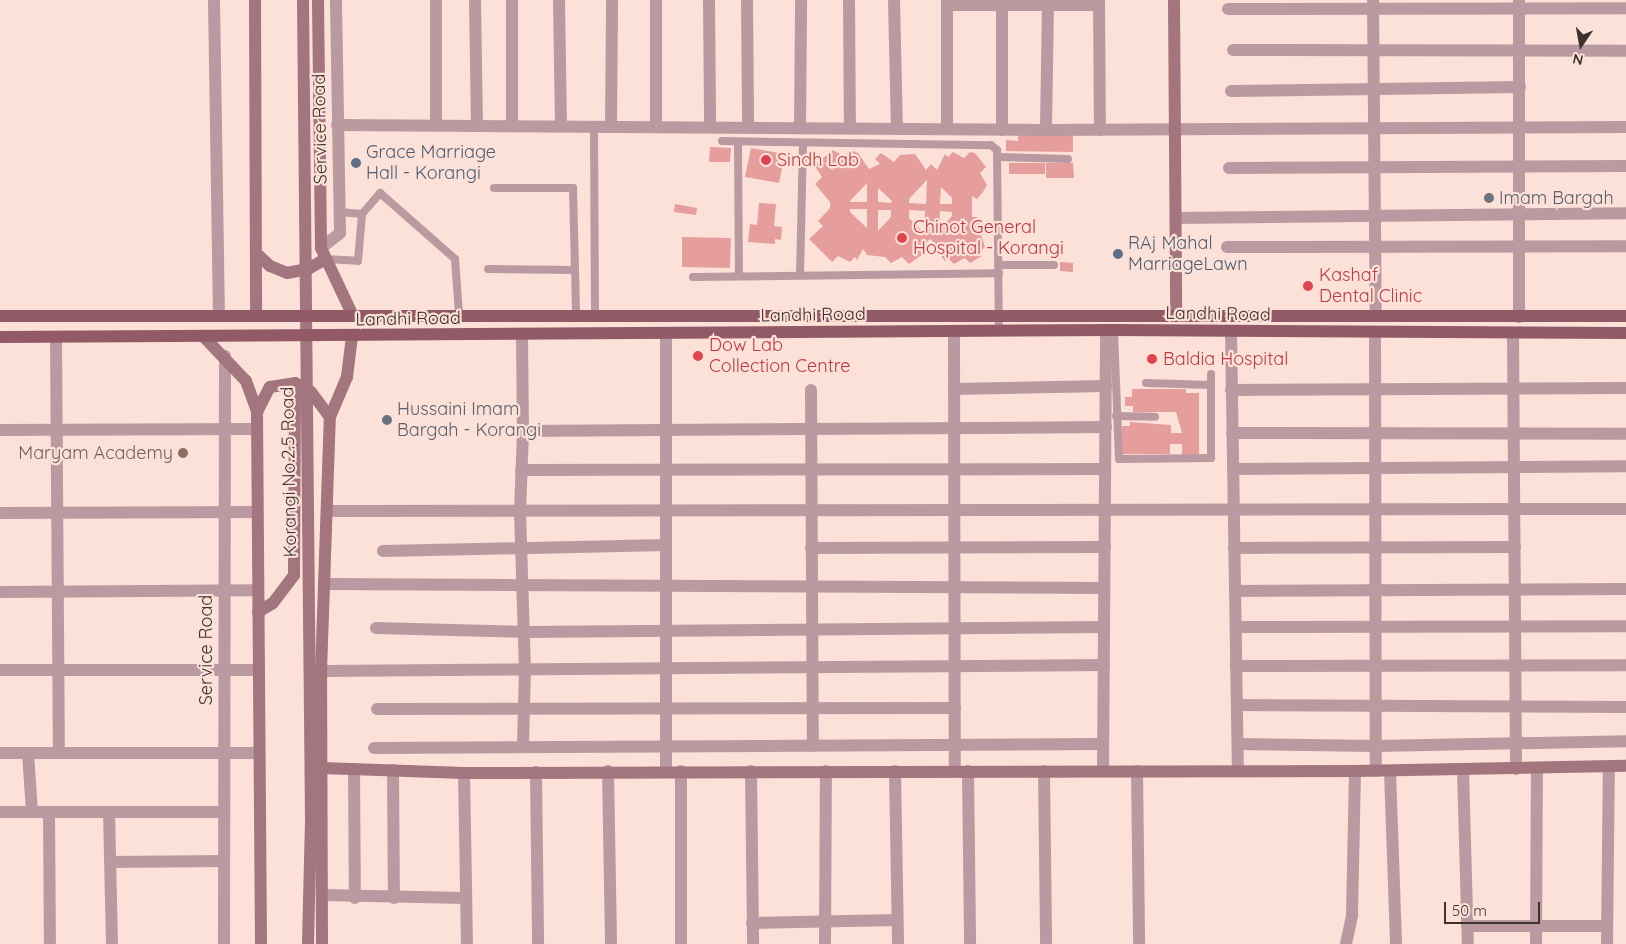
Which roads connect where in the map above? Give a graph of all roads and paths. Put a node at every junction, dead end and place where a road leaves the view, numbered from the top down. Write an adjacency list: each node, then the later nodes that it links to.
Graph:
1 (214, 0): 83 (street)
2 (255, 0): 74 (main road)
3 (303, 0): 278 (main road, Korangi No.2.5 Road)
4 (318, 0): 75 (main road)
5 (336, 0): 36 (street, Service Road)
6 (436, 0): 33 (street)
7 (476, 0): 34 (street)
8 (512, 0): 35 (street)
9 (559, 0): 37 (street)
10 (612, 0): 39 (street)
11 (656, 0): 40 (street)
12 (709, 0): 41 (street)
13 (746, 0): 42 (street)
14 (801, 0): 43 (street)
15 (849, 0): 47 (street)
16 (894, 0): 48 (street)
17 (1174, 0): 49 (main road)
18 (947, 2): 19 (street); 50 (street)
19 (1002, 2): 20 (street); 51 (street)
20 (1048, 3): 21 (street); 52 (street)
21 (1099, 3): 53 (street)
22 (1373, 4): 23 (street); 25 (street); 27 (street)
23 (1519, 4): 24 (street); 28 (street)
24 (1626, 8)
25 (1228, 9)
26 (1233, 50): 27 (street)
27 (1374, 50): 28 (street); 31 (street)
28 (1520, 51): 29 (street); 30 (street)
29 (1626, 51)
30 (1520, 87): 31 (street); 45 (street)
31 (1374, 88): 32 (street); 44 (street)
32 (1231, 91)
33 (436, 124): 34 (street); 36 (street)
34 (477, 124): 35 (street)
35 (512, 124): 37 (street)
36 (337, 125): 64 (street, Service Road)
37 (561, 125): 38 (street)
38 (594, 125): 39 (street); 85 (lane)
39 (611, 125): 40 (street)
40 (656, 125): 41 (street)
41 (710, 126): 42 (street)
42 (748, 126): 43 (street)
43 (800, 127): 47 (street)
44 (1374, 127): 45 (street); 49 (street); 62 (street)
45 (1520, 127): 46 (street); 59 (street)
46 (1626, 127)
47 (850, 128): 48 (street)
48 (897, 128): 50 (street)
49 (1176, 128): 53 (street); 69 (main road)
50 (947, 129): 51 (street)
51 (1002, 130): 52 (street)
52 (1046, 130): 53 (street)
53 (1100, 130)
54 (722, 141): 55 (lane)
55 (738, 142): 56 (lane); 81 (lane)
56 (803, 142): 57 (lane); 80 (lane)
57 (1000, 157): 58 (lane); 78 (lane)
58 (1068, 158)
59 (1520, 166): 60 (street); 62 (street); 68 (street)
60 (1626, 166)
61 (1229, 168): 62 (street)
62 (1374, 169): 65 (street)
63 (494, 188): 79 (lane)
64 (339, 212): 67 (lane); 75 (street, Service Road)
65 (1375, 213): 68 (street); 69 (street); 73 (street)
66 (1626, 213): 68 (street)
67 (362, 214): 75 (lane); 87 (lane)
68 (1520, 214): 70 (street)
69 (1176, 218): 88 (main road)
70 (1519, 246): 71 (street); 73 (street); 94 (street)
71 (1626, 246)
72 (1228, 247): 73 (street)
73 (1376, 247): 92 (street)
74 (256, 253): 75 (main road); 86 (main road)
75 (323, 254): 90 (main road)
76 (1054, 265): 78 (lane)
77 (488, 269): 79 (lane)
78 (999, 269): 80 (lane); 91 (lane)
79 (575, 270): 84 (lane)
80 (800, 275): 81 (lane)
81 (739, 276): 82 (lane)
82 (693, 277)
83 (219, 314): 86 (main road, Landhi Road); 89 (main road, Landhi Road)
84 (576, 314): 85 (main road, Landhi Road); 87 (main road, Landhi Road)
85 (595, 314): 91 (main road, Landhi Road)
86 (256, 315): 90 (main road, Landhi Road)
87 (458, 315): 90 (main road, Landhi Road)
88 (1176, 315): 91 (main road, Landhi Road); 92 (main road, Landhi Road)
89 (0, 316)
90 (353, 316)
91 (999, 316): 97 (lane)
92 (1376, 316): 94 (main road, Landhi Road)
93 (1626, 316): 94 (main road, Landhi Road)
94 (1519, 317)
95 (1110, 330): 97 (main road, Landhi Road); 98 (main road, Landhi Road); 109 (street)
96 (954, 331): 97 (main road, Landhi Road); 100 (main road, Landhi Road); 116 (street)
97 (999, 331)
98 (1231, 332): 101 (main road, Landhi Road); 120 (street)
99 (1626, 333): 102 (main road, Landhi Road)
100 (666, 334): 103 (main road, Landhi Road); 132 (street)
101 (1375, 334): 102 (main road, Landhi Road); 117 (street)
102 (1513, 334): 118 (street)
103 (522, 335): 107 (main road, Landhi Road); 133 (street)
104 (0, 337): 105 (main road, Landhi Road)
105 (56, 337): 106 (main road, Landhi Road); 131 (street)
106 (204, 337): 107 (main road, Landhi Road); 108 (main road)
107 (352, 338): 122 (main road)
108 (225, 356): 121 (main road); 127 (street, Service Road)
109 (1110, 359): 114 (street); 123 (lane)
110 (1211, 374): 113 (lane)
111 (295, 383): 121 (main road); 122 (main road); 184 (main road)
112 (1146, 383): 113 (lane)
113 (1212, 385): 123 (lane)
114 (1106, 386): 116 (street); 125 (street)
115 (1626, 388): 118 (street)
116 (954, 389): 126 (street)
117 (1375, 389): 118 (street); 120 (street); 135 (street)
118 (1513, 389): 136 (street)
119 (811, 390): 129 (street)
120 (1231, 390): 134 (street)
121 (257, 412): 128 (main road, Korangi No.2.5 Road)
122 (330, 416): 153 (main road)
123 (1116, 416): 124 (lane)
124 (1155, 417)
125 (1106, 427): 126 (street); 143 (street)
126 (954, 428): 129 (street); 142 (street)
127 (223, 429): 128 (street); 131 (street); 157 (street, Service Road)
128 (257, 429): 158 (main road, Korangi No.2.5 Road)
129 (811, 429): 132 (street); 141 (street)
130 (0, 430): 131 (street)
131 (57, 430): 160 (street)
132 (666, 430): 133 (street); 146 (street)
133 (523, 431): 145 (street)
134 (1232, 433): 135 (street); 144 (street)
135 (1375, 434): 136 (street); 140 (street)
136 (1514, 434): 137 (street); 138 (street)
137 (1626, 434)
138 (1514, 466): 139 (street); 140 (street); 149 (street)
139 (1626, 466)
140 (1375, 467): 144 (street); 148 (street)
141 (811, 469): 142 (street); 146 (street); 155 (street)
142 (954, 469): 143 (street); 156 (street)
143 (1106, 469): 152 (street)
144 (1233, 469): 147 (street)
145 (521, 470): 146 (street); 154 (street)
146 (666, 470): 151 (street)
147 (1233, 509): 148 (street); 152 (street); 166 (street)
148 (1375, 509): 149 (street); 164 (street)
149 (1514, 509): 150 (street); 167 (street)
150 (1626, 509)
151 (666, 510): 154 (street); 155 (street); 161 (street)
152 (1105, 510): 156 (street); 163 (street)
153 (327, 511): 154 (street); 170 (main road)
154 (520, 511): 169 (street)
155 (811, 511): 156 (street); 165 (street)
156 (954, 511): 162 (street)
157 (224, 512): 158 (street); 160 (street); 178 (street, Service Road)
158 (258, 512): 179 (main road, Korangi No.2.5 Road)
159 (0, 513): 160 (street)
160 (57, 513): 181 (street)
161 (666, 545): 169 (street); 172 (street)
162 (954, 547): 163 (street); 165 (street); 174 (street)
163 (1105, 547): 175 (street)
164 (1375, 547): 166 (street); 167 (street); 180 (street)
165 (811, 548): 173 (street)
166 (1234, 548): 182 (street)
167 (1514, 548): 176 (street)
168 (383, 551): 169 (street)
169 (521, 551): 171 (street)
170 (324, 584): 171 (street); 208 (main road)
171 (522, 588): 172 (street); 194 (street)
172 (666, 588): 173 (street); 193 (street)
173 (810, 588): 174 (street); 192 (street)
174 (954, 588): 175 (street); 191 (street)
175 (1104, 588): 187 (street)
176 (1515, 589): 177 (street); 180 (street); 185 (street)
177 (1626, 589)
178 (223, 590): 179 (street); 181 (street); 206 (street, Service Road)
179 (258, 590): 184 (main road, Korangi No.2.5 Road)
180 (1375, 590): 182 (street); 189 (street)
181 (58, 591): 183 (street); 205 (street)
182 (1235, 591): 188 (street)
183 (0, 592)
184 (258, 612): 207 (main road, Korangi No.2.5 Road)
185 (1515, 626): 186 (street); 189 (street); 200 (street)
186 (1626, 626)
187 (1104, 627): 191 (street); 197 (street)
188 (1236, 627): 189 (street); 198 (street)
189 (1375, 627): 199 (street)
190 (376, 628): 194 (street)
191 (955, 628): 192 (street); 196 (street)
192 (811, 630): 193 (street); 202 (street)
193 (666, 631): 194 (street); 201 (street)
194 (524, 632): 203 (street)
195 (1626, 665): 200 (street)
196 (955, 666): 197 (street); 202 (street); 215 (street)
197 (1104, 666): 220 (street)
198 (1236, 666): 199 (street); 209 (street)
199 (1375, 666): 200 (street); 210 (street)
200 (1516, 666): 211 (street)
201 (666, 667): 202 (street); 203 (street); 213 (street)
202 (812, 667): 214 (street)
203 (526, 668): 208 (street); 217 (street)
204 (0, 670): 205 (street)
205 (58, 670): 206 (street); 230 (street)
206 (223, 670): 207 (street); 231 (street, Service Road)
207 (259, 670): 232 (main road, Korangi No.2.5 Road)
208 (321, 670): 235 (main road)
209 (1237, 705): 210 (street); 221 (street)
210 (1376, 706): 211 (street); 224 (street)
211 (1516, 706): 212 (street); 218 (street)
212 (1626, 707)
213 (666, 708): 214 (street); 217 (street); 226 (street)
214 (812, 708): 215 (street); 223 (street)
215 (955, 708): 222 (street)
216 (377, 709): 217 (street)
217 (524, 710): 225 (street)
218 (1516, 741): 219 (street); 224 (street); 236 (street)
219 (1626, 741)
220 (1103, 744): 222 (street); 248 (street)
221 (1238, 744): 224 (street); 250 (street)
222 (955, 745): 223 (street); 246 (street)
223 (813, 746): 226 (street)
224 (1376, 746): 251 (street)
225 (523, 747): 226 (street); 227 (street)
226 (666, 747): 241 (street)
227 (374, 748)
228 (0, 753): 229 (street)
229 (28, 753): 230 (street); 258 (street)
230 (58, 753): 231 (street)
231 (224, 753): 232 (street); 261 (street, Service Road)
232 (259, 753): 277 (main road, Korangi No.2.5 Road)
233 (1626, 766): 234 (main road)
234 (1609, 767): 237 (main road); 273 (street)
235 (322, 768): 238 (main road); 264 (main road)
236 (1516, 768): 237 (main road); 240 (main road)
237 (1537, 768): 271 (street)
238 (354, 769): 239 (main road); 265 (street)
239 (393, 770): 256 (main road); 266 (street)
240 (1463, 770): 252 (main road); 272 (street)
241 (666, 771): 242 (main road); 254 (main road)
242 (681, 771): 243 (main road); 283 (street)
243 (751, 771): 244 (main road); 270 (street)
244 (826, 771): 245 (main road); 269 (street)
245 (895, 771): 246 (main road); 268 (street)
246 (961, 771): 247 (main road); 287 (street)
247 (1044, 771): 248 (main road); 288 (street)
248 (1103, 771): 249 (main road)
249 (1137, 771): 250 (main road); 289 (street)
250 (1238, 771): 255 (main road)
251 (1376, 771): 252 (main road); 255 (main road)
252 (1390, 771): 291 (street)
253 (536, 772): 254 (main road); 256 (main road); 281 (street)
254 (608, 772): 282 (street)
255 (1356, 772): 290 (street)
256 (464, 773): 267 (street)
257 (0, 812): 258 (street)
258 (32, 812): 259 (street)
259 (49, 812): 260 (street); 274 (street)
260 (109, 812): 261 (street); 263 (street)
261 (224, 812): 262 (street, Service Road)
262 (224, 861): 263 (street); 276 (street, Service Road)
263 (110, 862): 275 (street)
264 (322, 895): 265 (street); 279 (main road)
265 (355, 898): 266 (street)
266 (394, 898): 267 (street)
267 (466, 898): 280 (street)
268 (897, 920): 269 (street); 286 (street)
269 (825, 922): 270 (street); 285 (street)
270 (752, 923): 284 (street)
271 (1536, 924): 272 (street); 273 (street); 293 (street)
272 (1467, 926): 292 (street)
273 (1607, 926): 294 (street)
274 (50, 944)
275 (112, 944)
276 (224, 944)
277 (261, 944)
278 (308, 944)
279 (322, 944)
280 (467, 944)
281 (538, 944)
282 (610, 944)
283 (681, 944)
284 (752, 944)
285 (825, 944)
286 (898, 944)
287 (970, 944)
288 (1046, 944)
289 (1139, 944)
290 (1346, 944)
291 (1396, 944)
292 (1468, 944)
293 (1536, 944)
294 (1607, 944)

